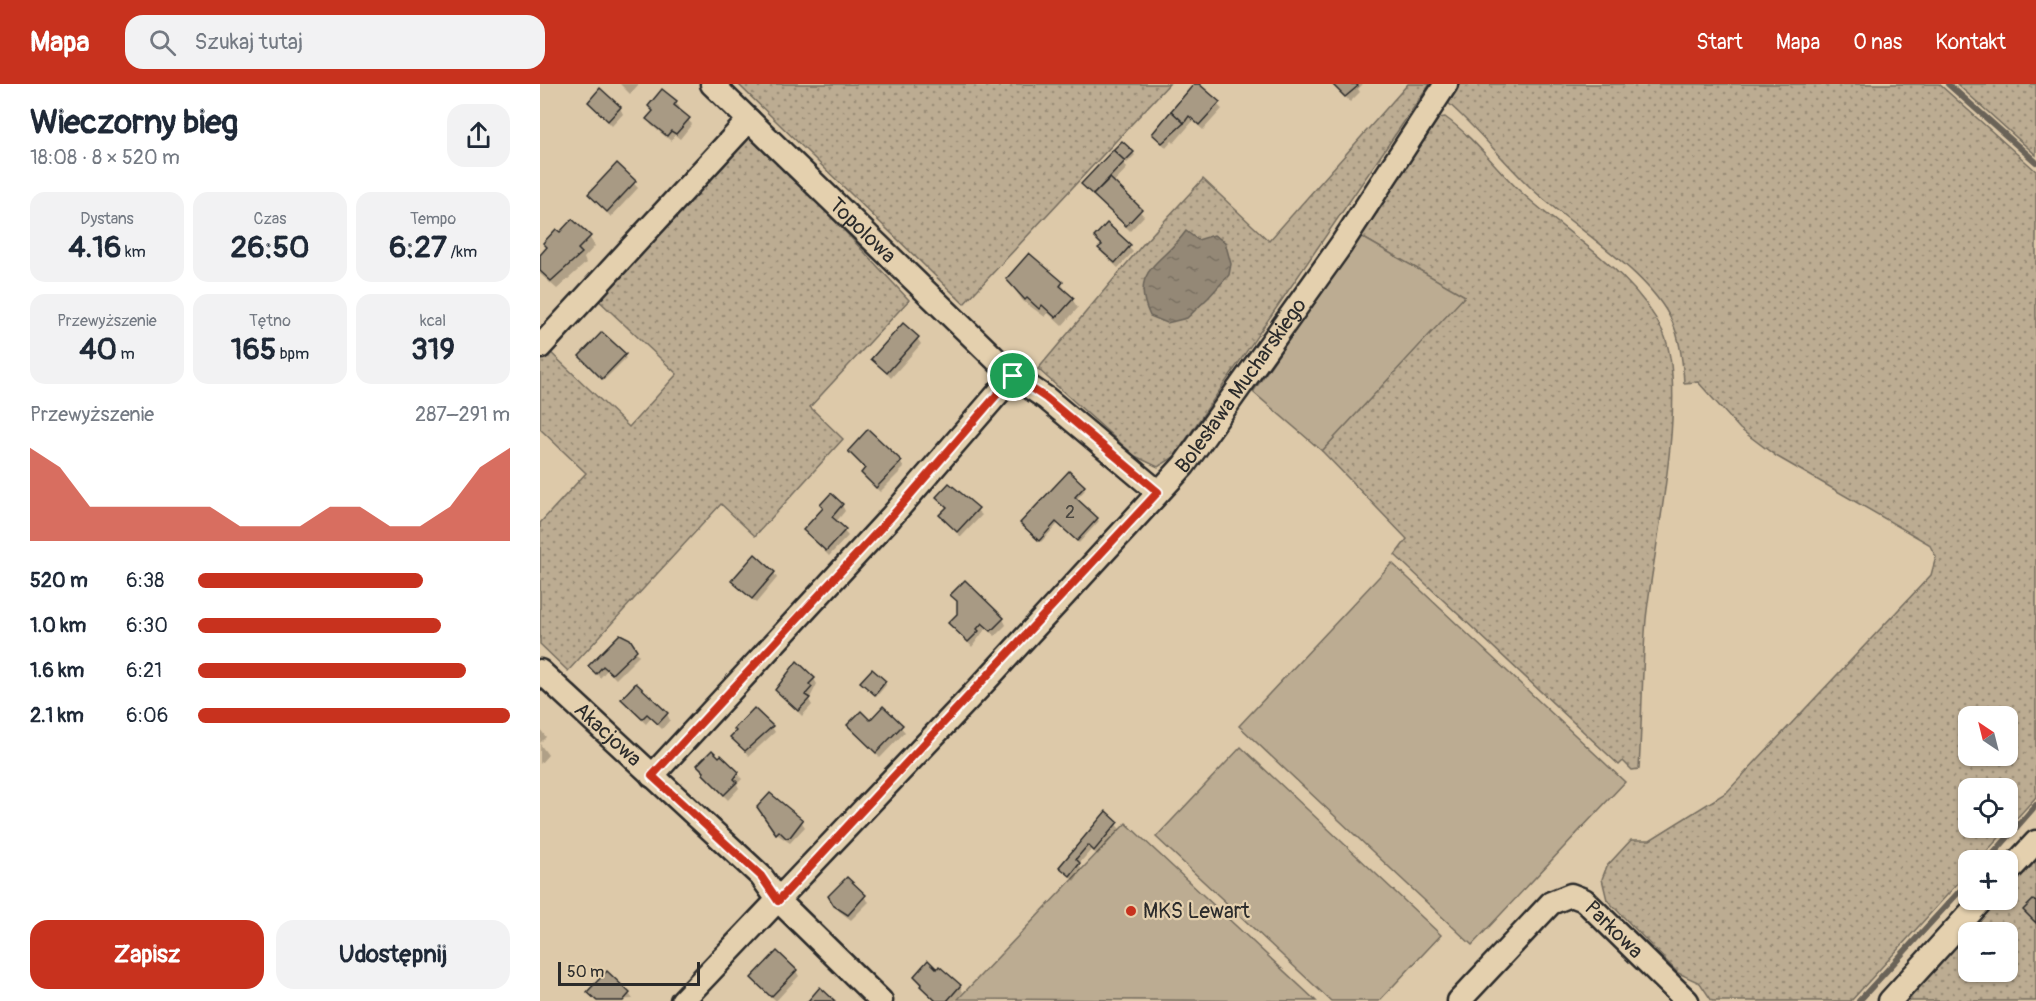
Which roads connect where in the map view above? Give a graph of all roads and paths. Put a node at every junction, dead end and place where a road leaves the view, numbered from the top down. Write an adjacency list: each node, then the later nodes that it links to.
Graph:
1 (712, 84): 3 (street, Topolowa)
2 (1446, 84): 6 (street, Bolesława Mucharskiego)
3 (749, 120): 4 (street); 5 (street, Topolowa)
4 (540, 347)
5 (1013, 376): 6 (street, Topolowa); 8 (street)
6 (1158, 492): 11 (street, Bolesława Mucharskiego)
7 (540, 671): 8 (street, Akacjowa)
8 (652, 776): 11 (street, Akacjowa)
9 (2036, 842): 10 (street)
10 (2018, 861)
11 (778, 901): 13 (street, Bolesława Mucharskiego); 14 (street, Akacjowa)
12 (1973, 910): 17 (street)
13 (682, 1001)
14 (881, 1001)
15 (1459, 1001): 16 (street, Parkowa)
16 (1687, 1001)
17 (1890, 1001)

